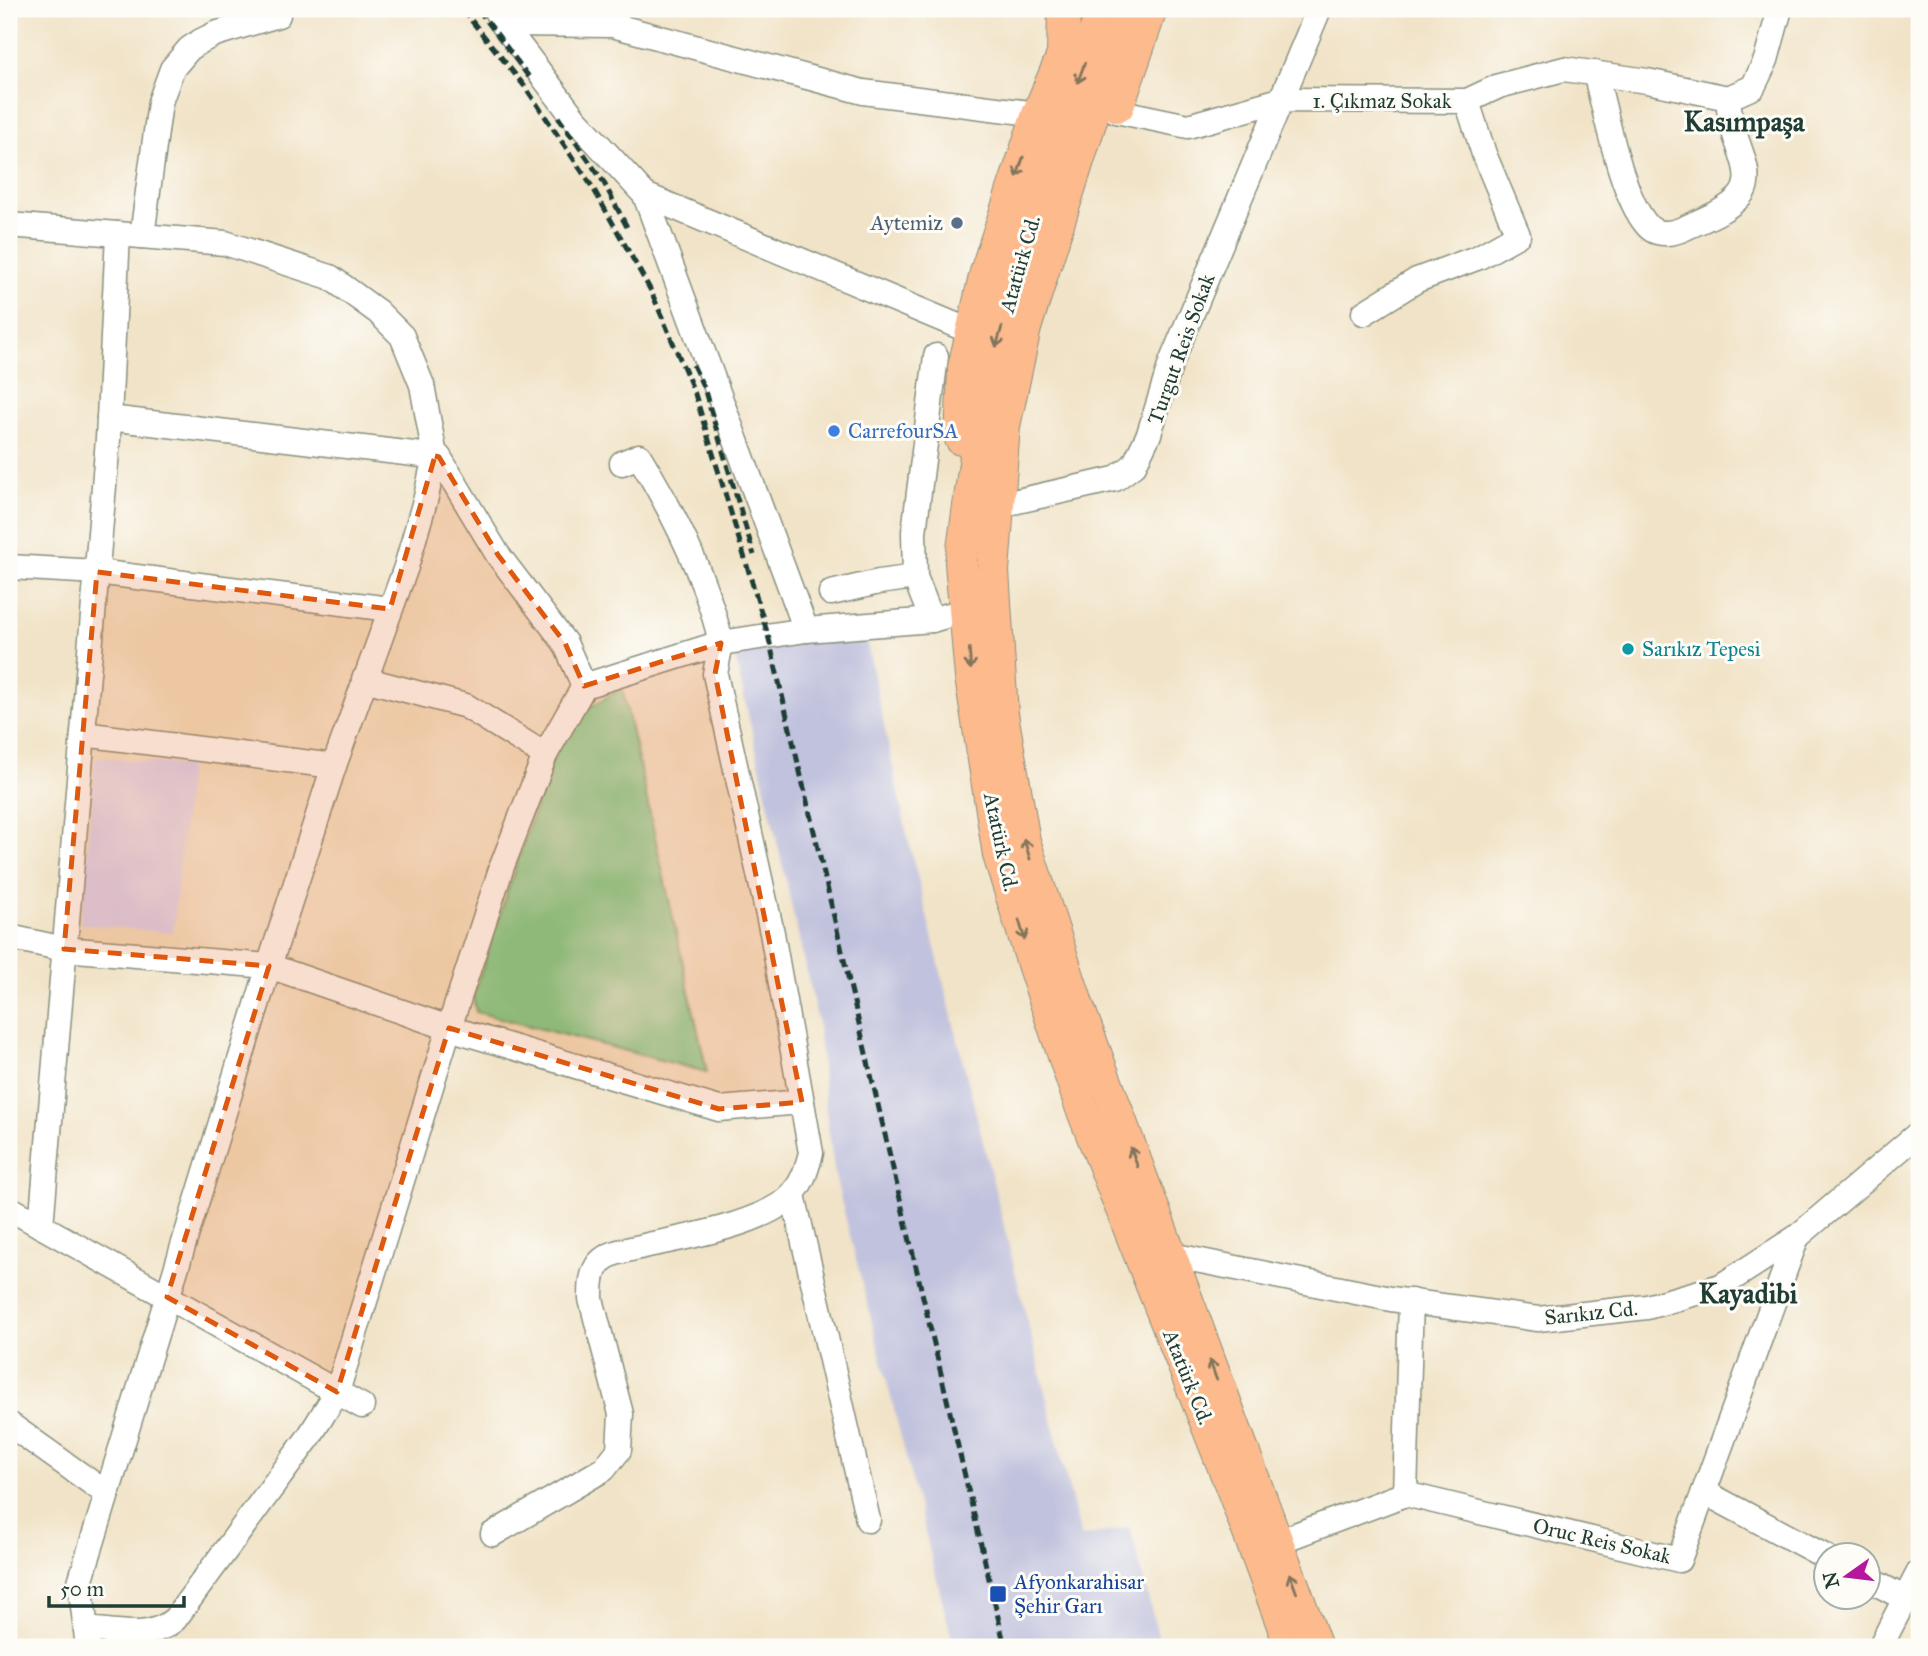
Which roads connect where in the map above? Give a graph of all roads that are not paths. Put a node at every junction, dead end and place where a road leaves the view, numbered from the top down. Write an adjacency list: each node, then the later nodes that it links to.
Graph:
1 (1064, 9): 11 (main road)
2 (1082, 9): 11 (main road)
3 (1103, 9): 28 (main road, Atatürk Cd., one-way to 28)
4 (1126, 9): 27 (main road, Atatürk Cd.)
5 (1151, 9): 16 (main road)
6 (1319, 9): 14 (street, Turgut Reis Sokak)
7 (1780, 9): 13 (street)
8 (278, 15): 20 (street)
9 (499, 17): 10 (street); 18 (street)
10 (590, 17): 17 (street)
11 (1063, 55): 17 (main road)
12 (1595, 73): 13 (street, 1. Çıkmaz Sokak); 13 (street); 15 (street, 1. Çıkmaz Sokak)
13 (1728, 98)
14 (1280, 100): 15 (street, 1. Çıkmaz Sokak); 16 (street, 1. Çıkmaz Sokak); 27 (street, Turgut Reis Sokak)
15 (1466, 101): 21 (street)
16 (1116, 111): 27 (main road)
17 (1038, 114): 22 (main road, one-way to 22)
18 (645, 195): 22 (street); 36 (street)
19 (9, 225): 20 (street)
20 (130, 235): 24 (street); 25 (street)
21 (1364, 313)
22 (972, 332): 28 (main road)
23 (936, 356): 31 (street)
24 (109, 418): 25 (street); 30 (street)
25 (435, 456): 33 (street); 39 (street)
26 (622, 463): 37 (street)
27 (1000, 505): 54 (main road, Atatürk Cd., one-way to 27)
28 (966, 529): 34 (main road, Atatürk Cd.)
29 (9, 566): 30 (street)
30 (97, 572): 33 (street); 40 (street)
31 (915, 577): 32 (street); 35 (street)
32 (831, 593)
33 (390, 609): 38 (street)
34 (966, 610): 35 (street); 71 (main road, Atatürk Cd., one-way to 71)
35 (932, 620): 36 (street)
36 (806, 630): 37 (street)
37 (721, 643): 39 (street); 48 (street)
38 (365, 679): 41 (street); 42 (street)
39 (584, 686): 41 (street)
40 (83, 734): 42 (street); 44 (street)
41 (545, 755): 47 (street)
42 (334, 766): 46 (street)
43 (9, 937): 44 (street)
44 (64, 949): 45 (street); 46 (street); 52 (street)
45 (9, 956)
46 (269, 965): 47 (street); 55 (street)
47 (449, 1028): 48 (street); 57 (street)
48 (802, 1102): 50 (street)
49 (1919, 1133): 53 (street, Sarıkız Cd.)
50 (793, 1195): 63 (street); 64 (street)
51 (9, 1208): 52 (street)
52 (41, 1226): 55 (street)
53 (1797, 1237): 56 (street, Sarıkız Cd.); 60 (street, Oruc Reis Sokak)
54 (1171, 1255): 56 (street, Sarıkız Cd.); 65 (main road, Atatürk Cd., one-way to 54)
55 (167, 1297): 57 (street); 61 (street)
56 (1411, 1301): 62 (street)
57 (337, 1392): 58 (street); 70 (street)
58 (362, 1406)
59 (9, 1424): 61 (street)
60 (1704, 1492): 62 (street, Oruc Reis Sokak); 66 (street)
61 (106, 1493): 70 (street)
62 (1405, 1494): 65 (street)
63 (868, 1520)
64 (493, 1534)
65 (1278, 1542): 72 (main road, Atatürk Cd., one-way to 65)
66 (1812, 1550)
67 (1919, 1572): 69 (street)
68 (1882, 1586): 69 (street)
69 (1904, 1598): 73 (street)
70 (87, 1638)
71 (1291, 1647)
72 (1317, 1647)
73 (1880, 1647)

